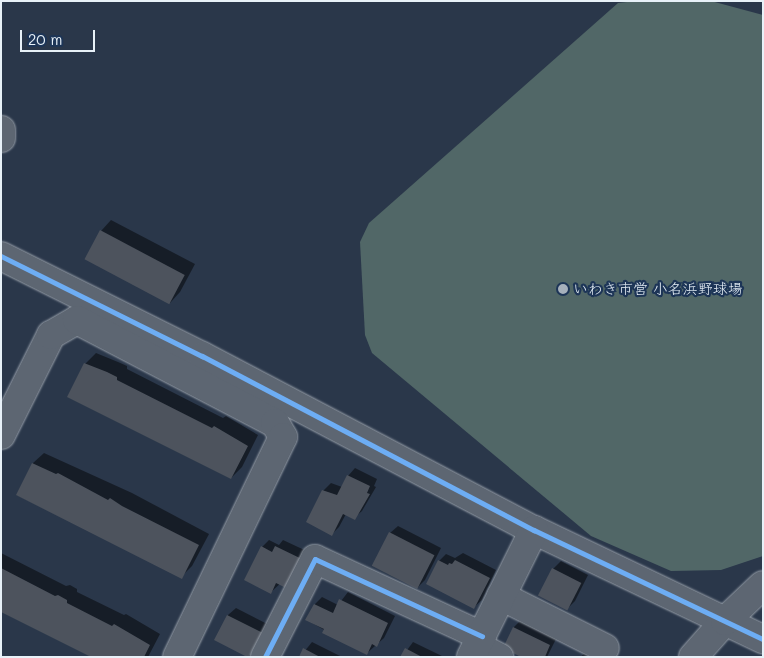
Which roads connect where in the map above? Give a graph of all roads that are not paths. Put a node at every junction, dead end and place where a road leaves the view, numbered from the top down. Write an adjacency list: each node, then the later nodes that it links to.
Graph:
1 (1, 130): 2 (street)
2 (1, 138)
3 (1, 256): 5 (street)
4 (1, 435): 11 (street)
5 (534, 530): 7 (street); 8 (street)
6 (763, 585): 8 (street)
7 (501, 596): 9 (street); 10 (street)
8 (744, 630): 13 (street)
9 (605, 648)
10 (482, 649): 12 (street)
11 (177, 657)
12 (266, 657)
13 (693, 657)

